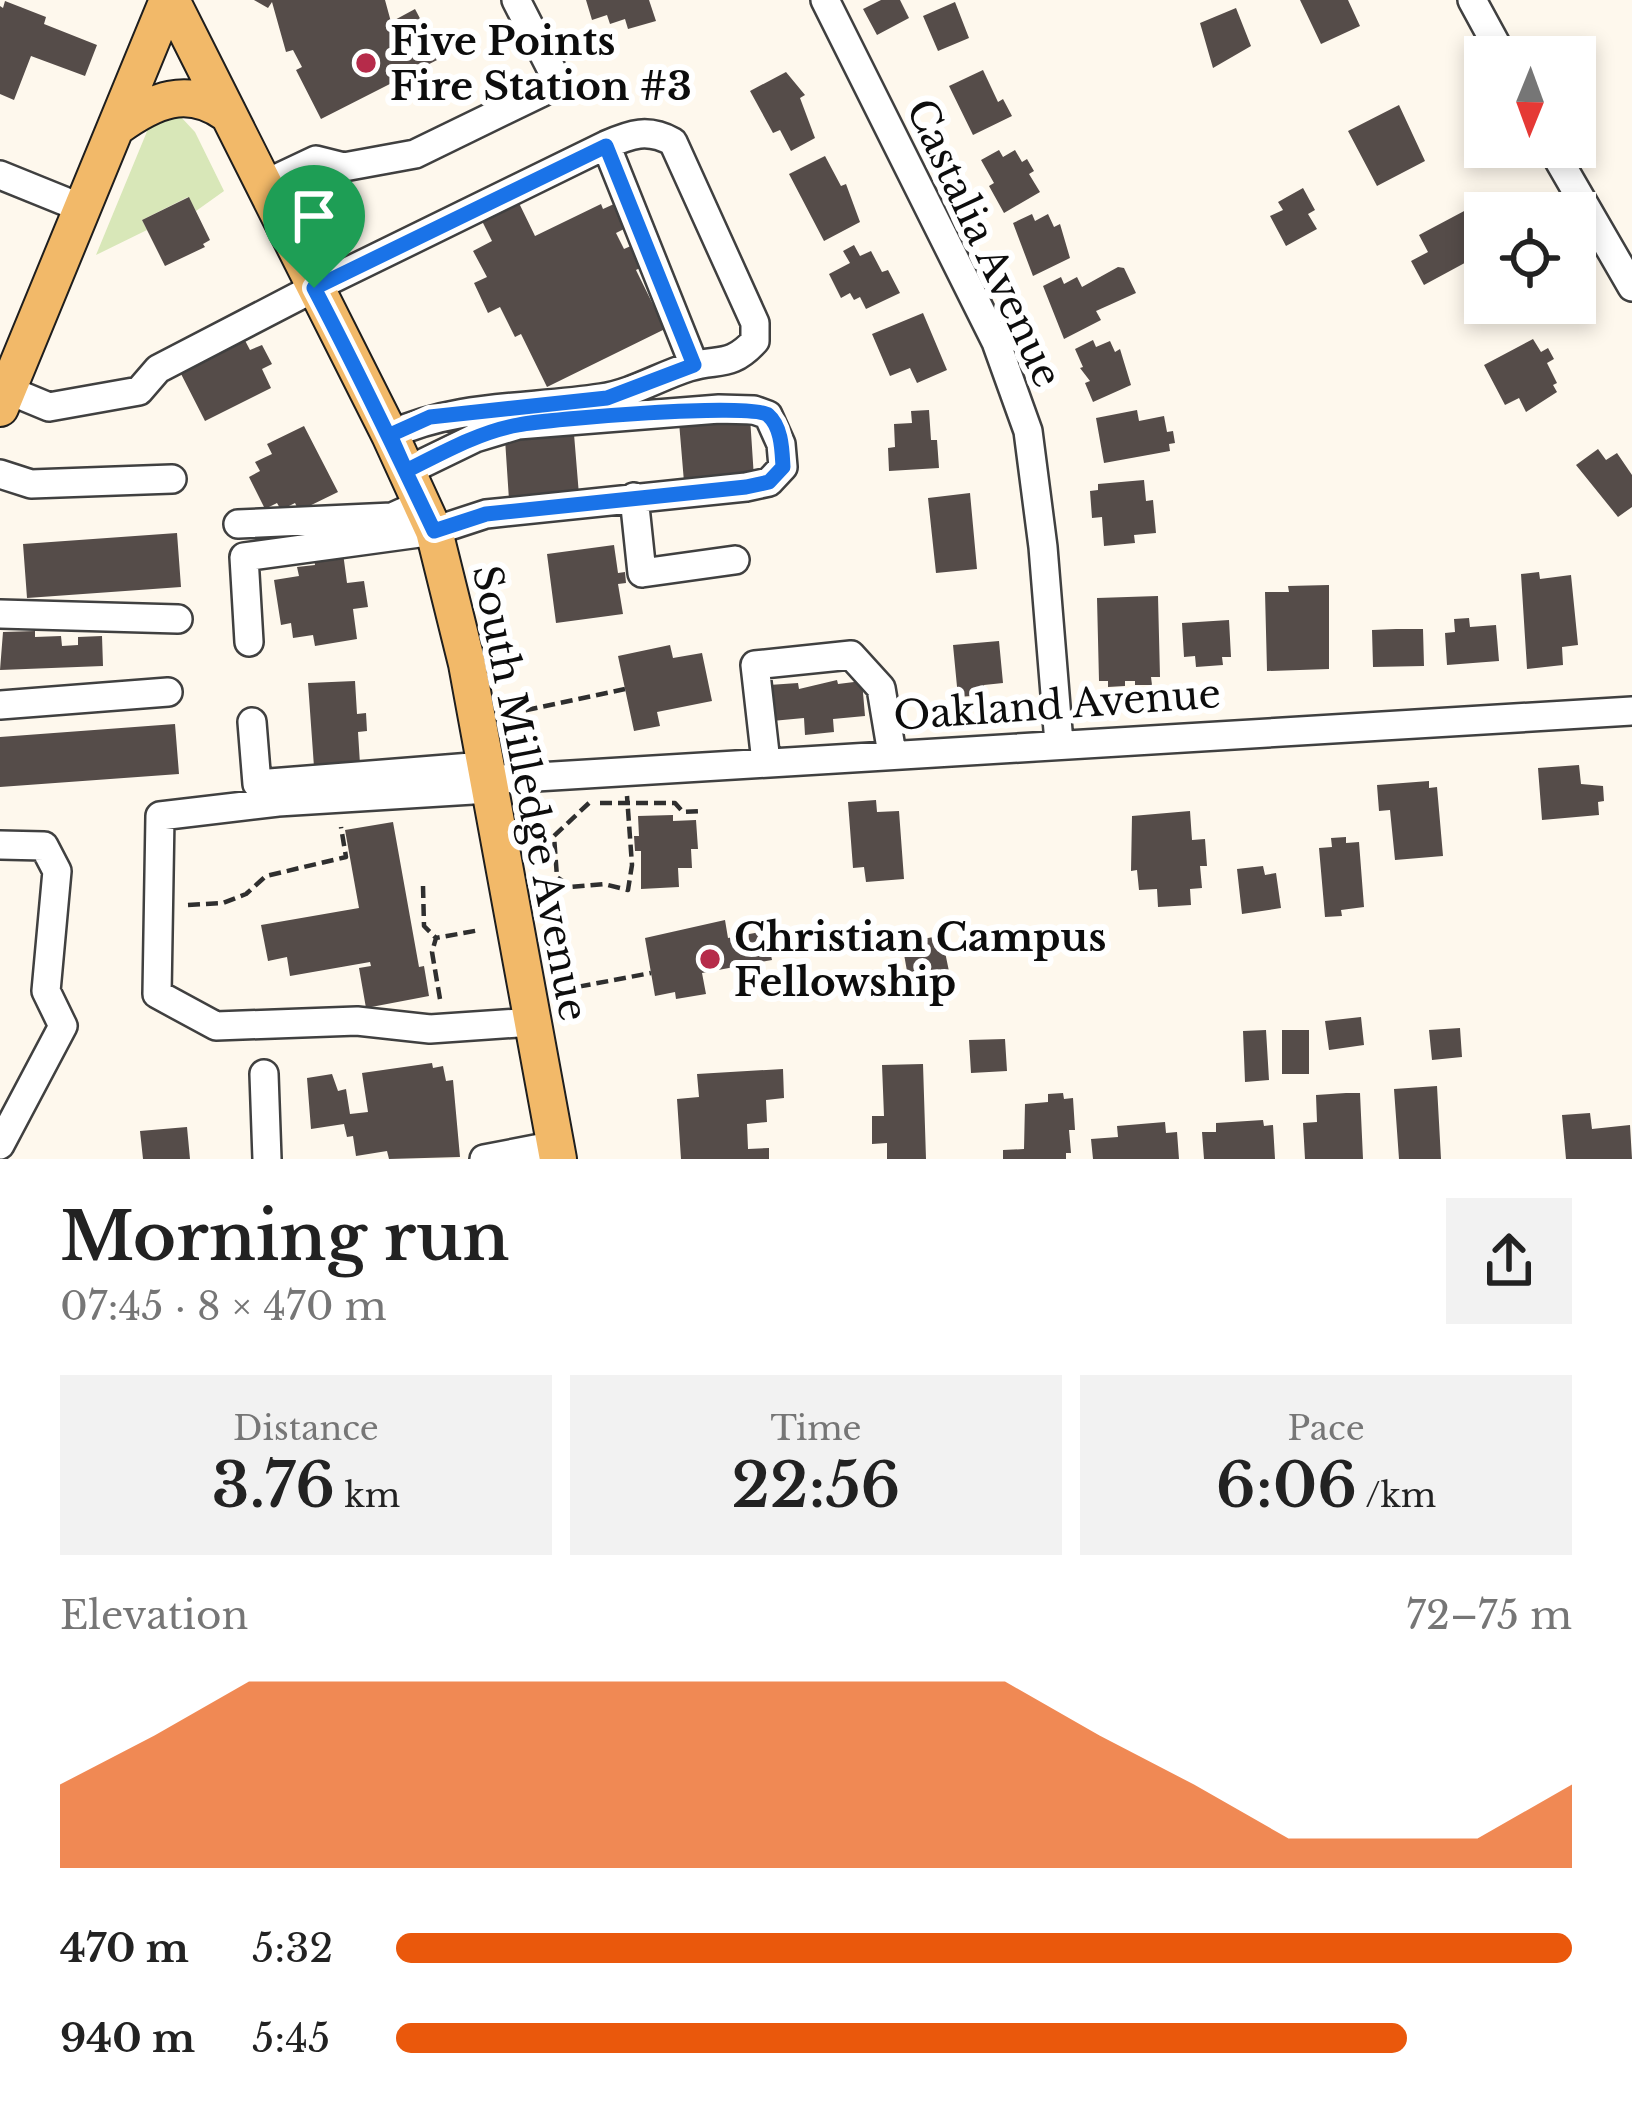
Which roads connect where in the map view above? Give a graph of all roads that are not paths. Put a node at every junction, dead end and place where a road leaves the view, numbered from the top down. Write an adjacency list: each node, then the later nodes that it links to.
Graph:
1 (170, 0): 6 (main road, South Milledge Avenue); 7 (main road)
2 (516, 0): 11 (street)
3 (825, 0): 31 (street, Castalia Avenue)
4 (1472, 0): 5 (street)
5 (1492, 36)
6 (226, 112): 7 (main road); 11 (main road, South Milledge Avenue)
7 (118, 126): 12 (main road)
8 (606, 146): 14 (street); 15 (street); 15 (street)
9 (1563, 168): 13 (street)
10 (0, 175): 12 (street)
11 (263, 185): 14 (main road, South Milledge Avenue)
12 (84, 209): 16 (main road)
13 (1632, 287)
14 (314, 288): 16 (street); 17 (main road, South Milledge Avenue)
15 (694, 365): 17 (street)
16 (6, 383)
17 (390, 435): 21 (main road, South Milledge Avenue)
18 (0, 474): 19 (street)
19 (172, 478)
20 (634, 497): 21 (street); 21 (street); 23 (street)
21 (420, 502): 22 (street); 26 (street); 34 (main road, South Milledge Avenue)
22 (238, 524)
23 (735, 560)
24 (0, 614): 25 (street)
25 (178, 619)
26 (249, 642)
27 (168, 692): 28 (street)
28 (0, 705)
29 (1632, 711): 31 (street, Oakland Avenue)
30 (252, 722): 34 (street)
31 (1059, 743): 32 (street, Oakland Avenue)
32 (892, 754): 33 (street, Oakland Avenue); 33 (street)
33 (766, 763): 34 (street, Oakland Avenue)
34 (487, 778): 36 (main road, South Milledge Avenue); 36 (street)
35 (0, 844): 38 (street)
36 (532, 1022): 39 (main road, South Milledge Avenue)
37 (263, 1074): 40 (street)
38 (0, 1145)
39 (557, 1152): 41 (street)
40 (267, 1159)
41 (484, 1159)

